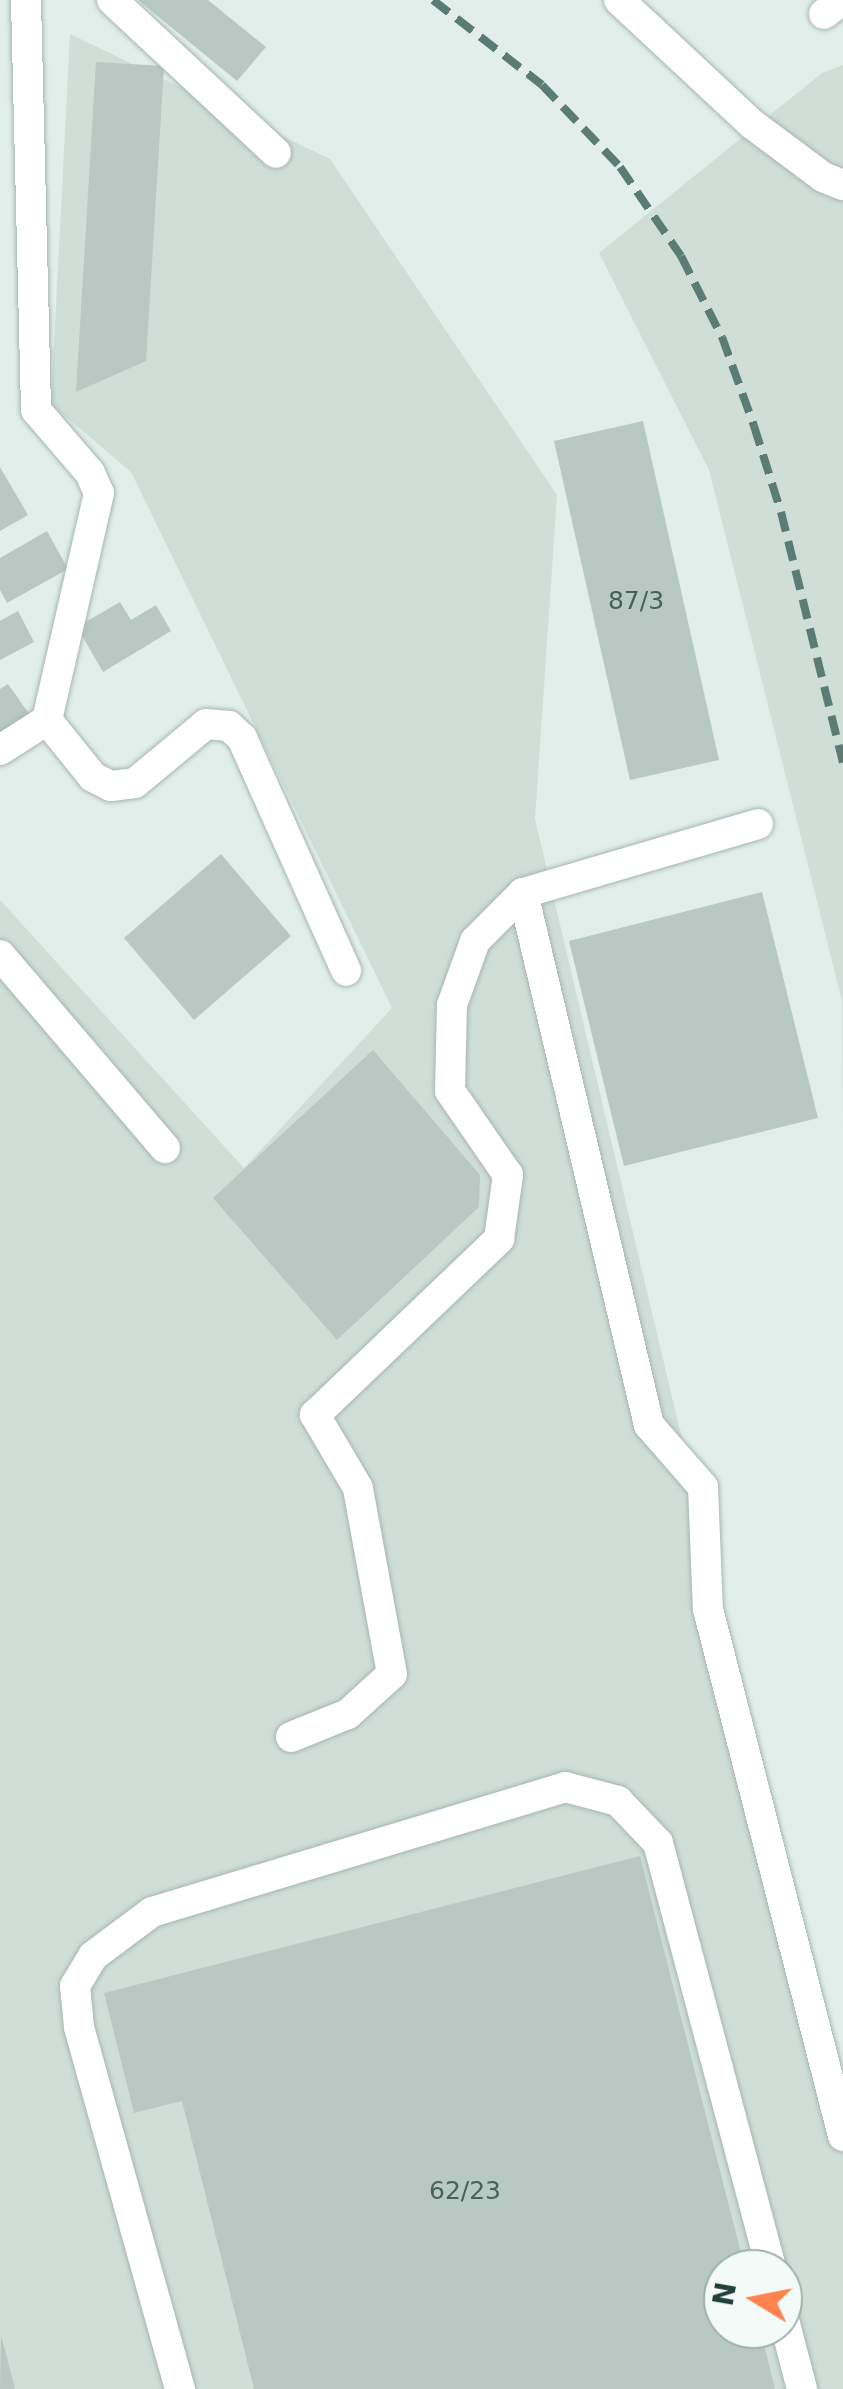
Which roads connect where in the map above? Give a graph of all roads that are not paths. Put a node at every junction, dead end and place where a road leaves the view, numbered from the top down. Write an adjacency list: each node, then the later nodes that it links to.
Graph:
1 (26, 0): 6 (lane)
2 (112, 0): 4 (lane)
3 (619, 0): 5 (lane)
4 (276, 154)
5 (843, 186)
6 (47, 720): 7 (lane); 11 (lane)
7 (0, 750)
8 (758, 824): 9 (lane)
9 (524, 893): 13 (lane); 14 (lane)
10 (0, 955): 12 (lane)
11 (346, 970)
12 (166, 1148)
13 (291, 1737)
14 (843, 2136)
15 (766, 2249): 17 (lane)
16 (792, 2349): 18 (lane)
17 (180, 2389)
18 (802, 2389)

